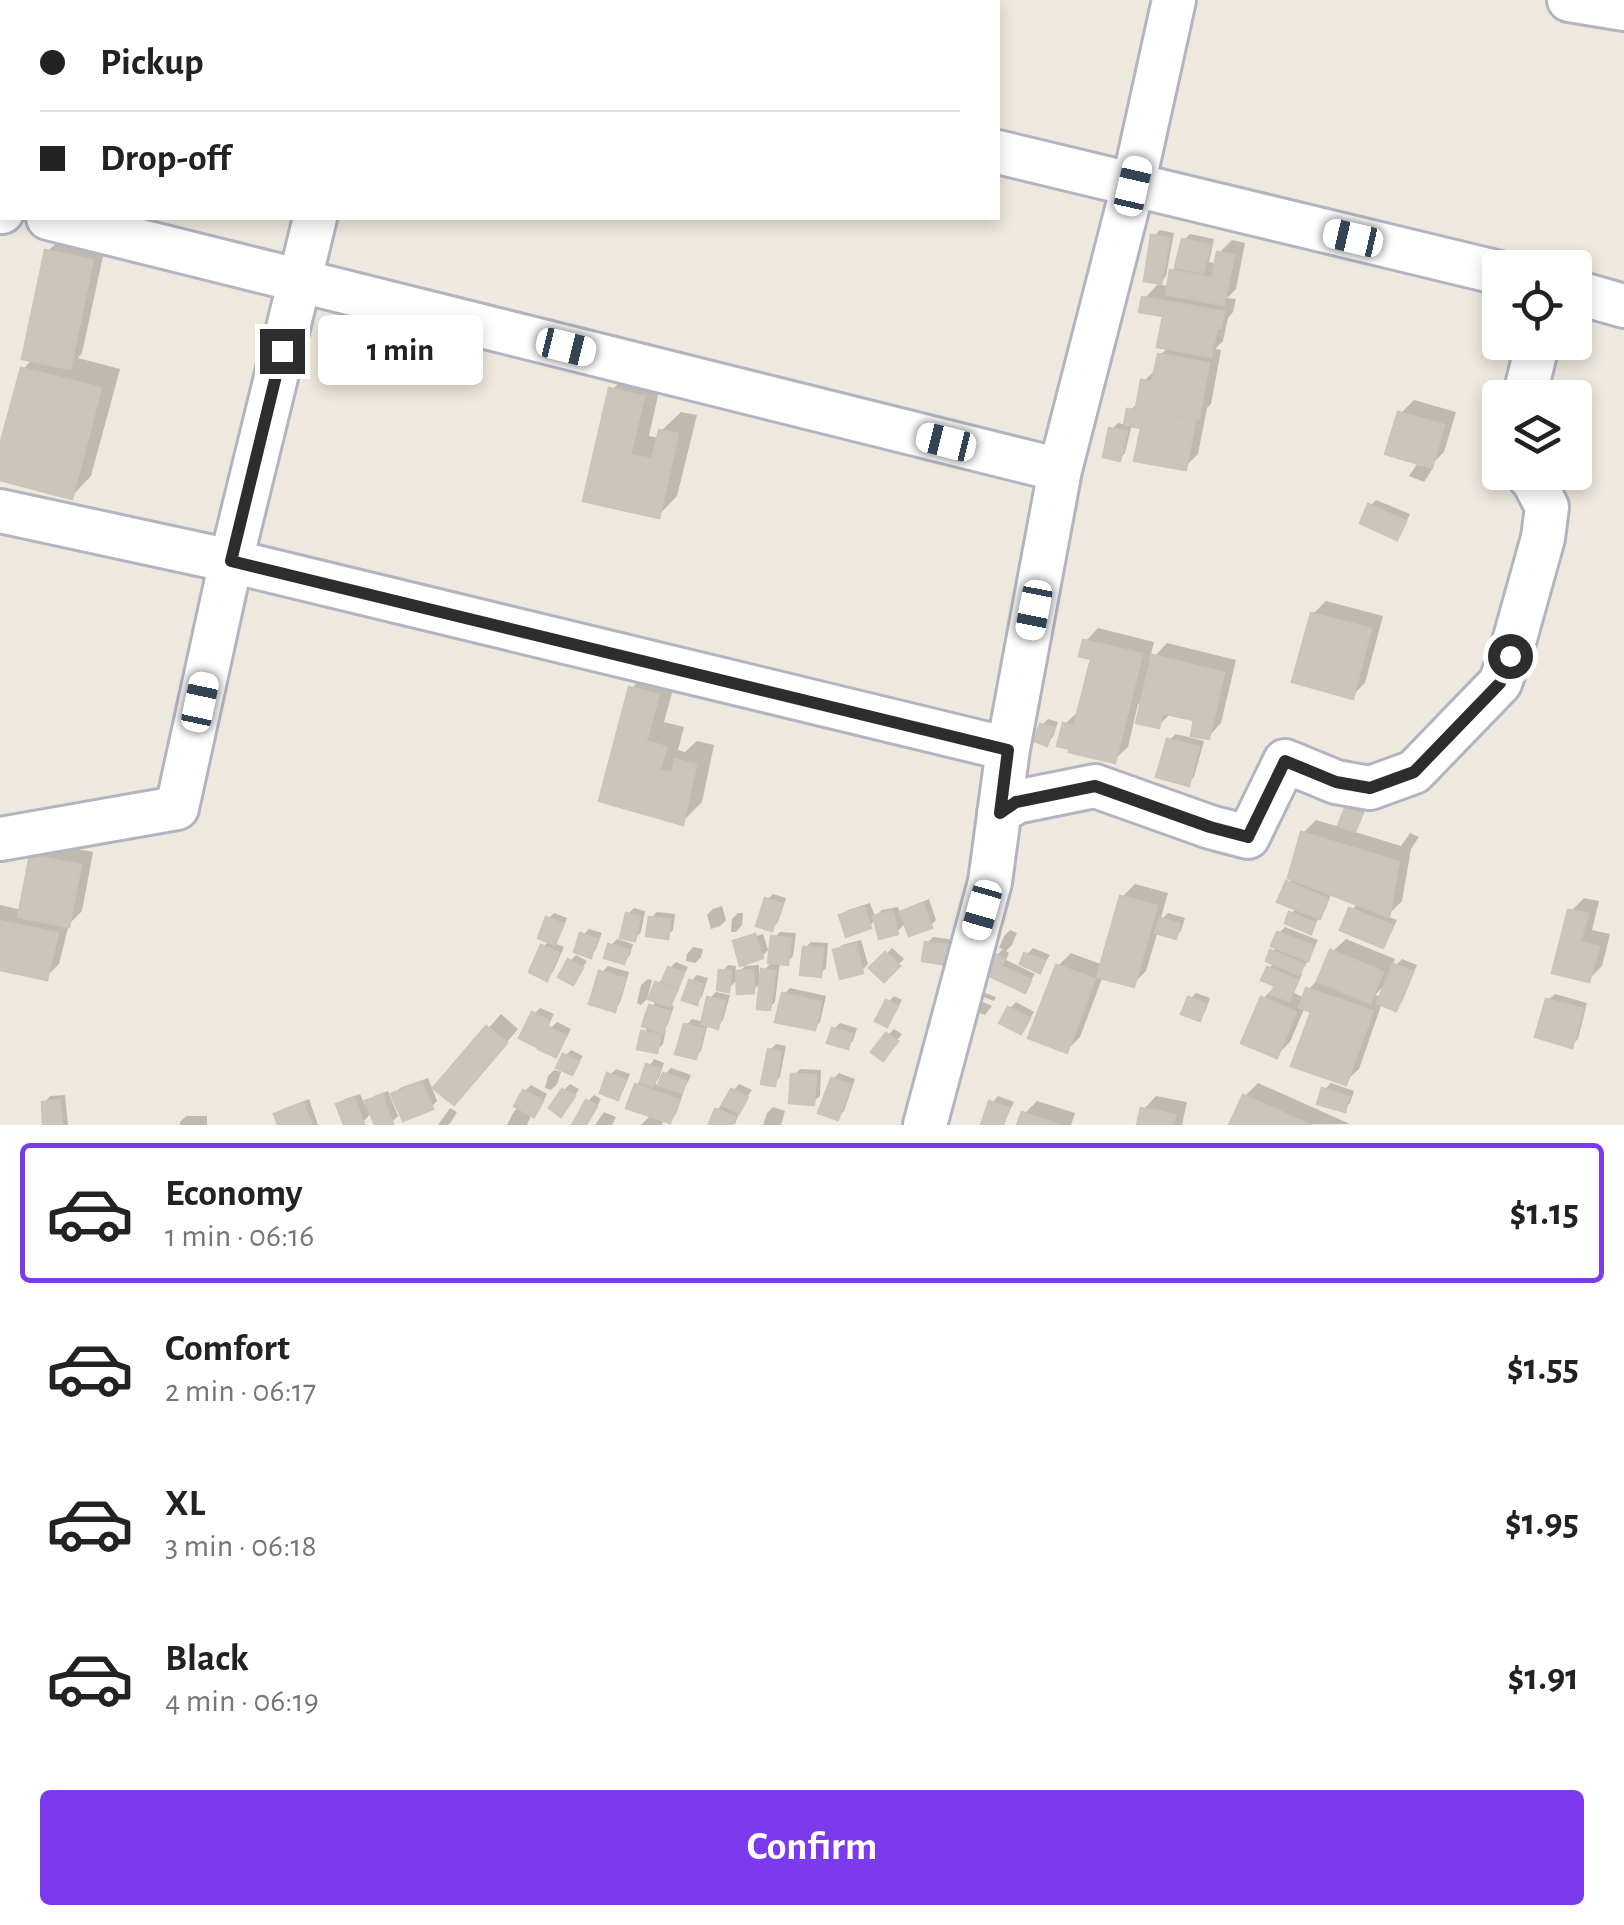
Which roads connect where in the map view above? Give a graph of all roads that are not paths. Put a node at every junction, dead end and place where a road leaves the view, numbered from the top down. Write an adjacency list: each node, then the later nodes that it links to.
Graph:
1 (1174, 0): 5 (street)
2 (1569, 0): 3 (street)
3 (1624, 9)
4 (1000, 153): 5 (street)
5 (1133, 186): 8 (street); 12 (street)
6 (56, 220): 9 (street)
7 (315, 220): 9 (street)
8 (1482, 270)
9 (300, 281): 12 (street); 15 (street)
10 (1592, 297): 11 (street)
11 (1624, 306)
12 (1060, 470): 16 (street)
13 (1538, 490): 17 (street)
14 (0, 511): 15 (street)
15 (231, 561): 16 (street); 18 (street)
16 (1008, 750): 17 (street)
17 (1000, 813): 19 (street)
18 (0, 839)
19 (924, 1125)

